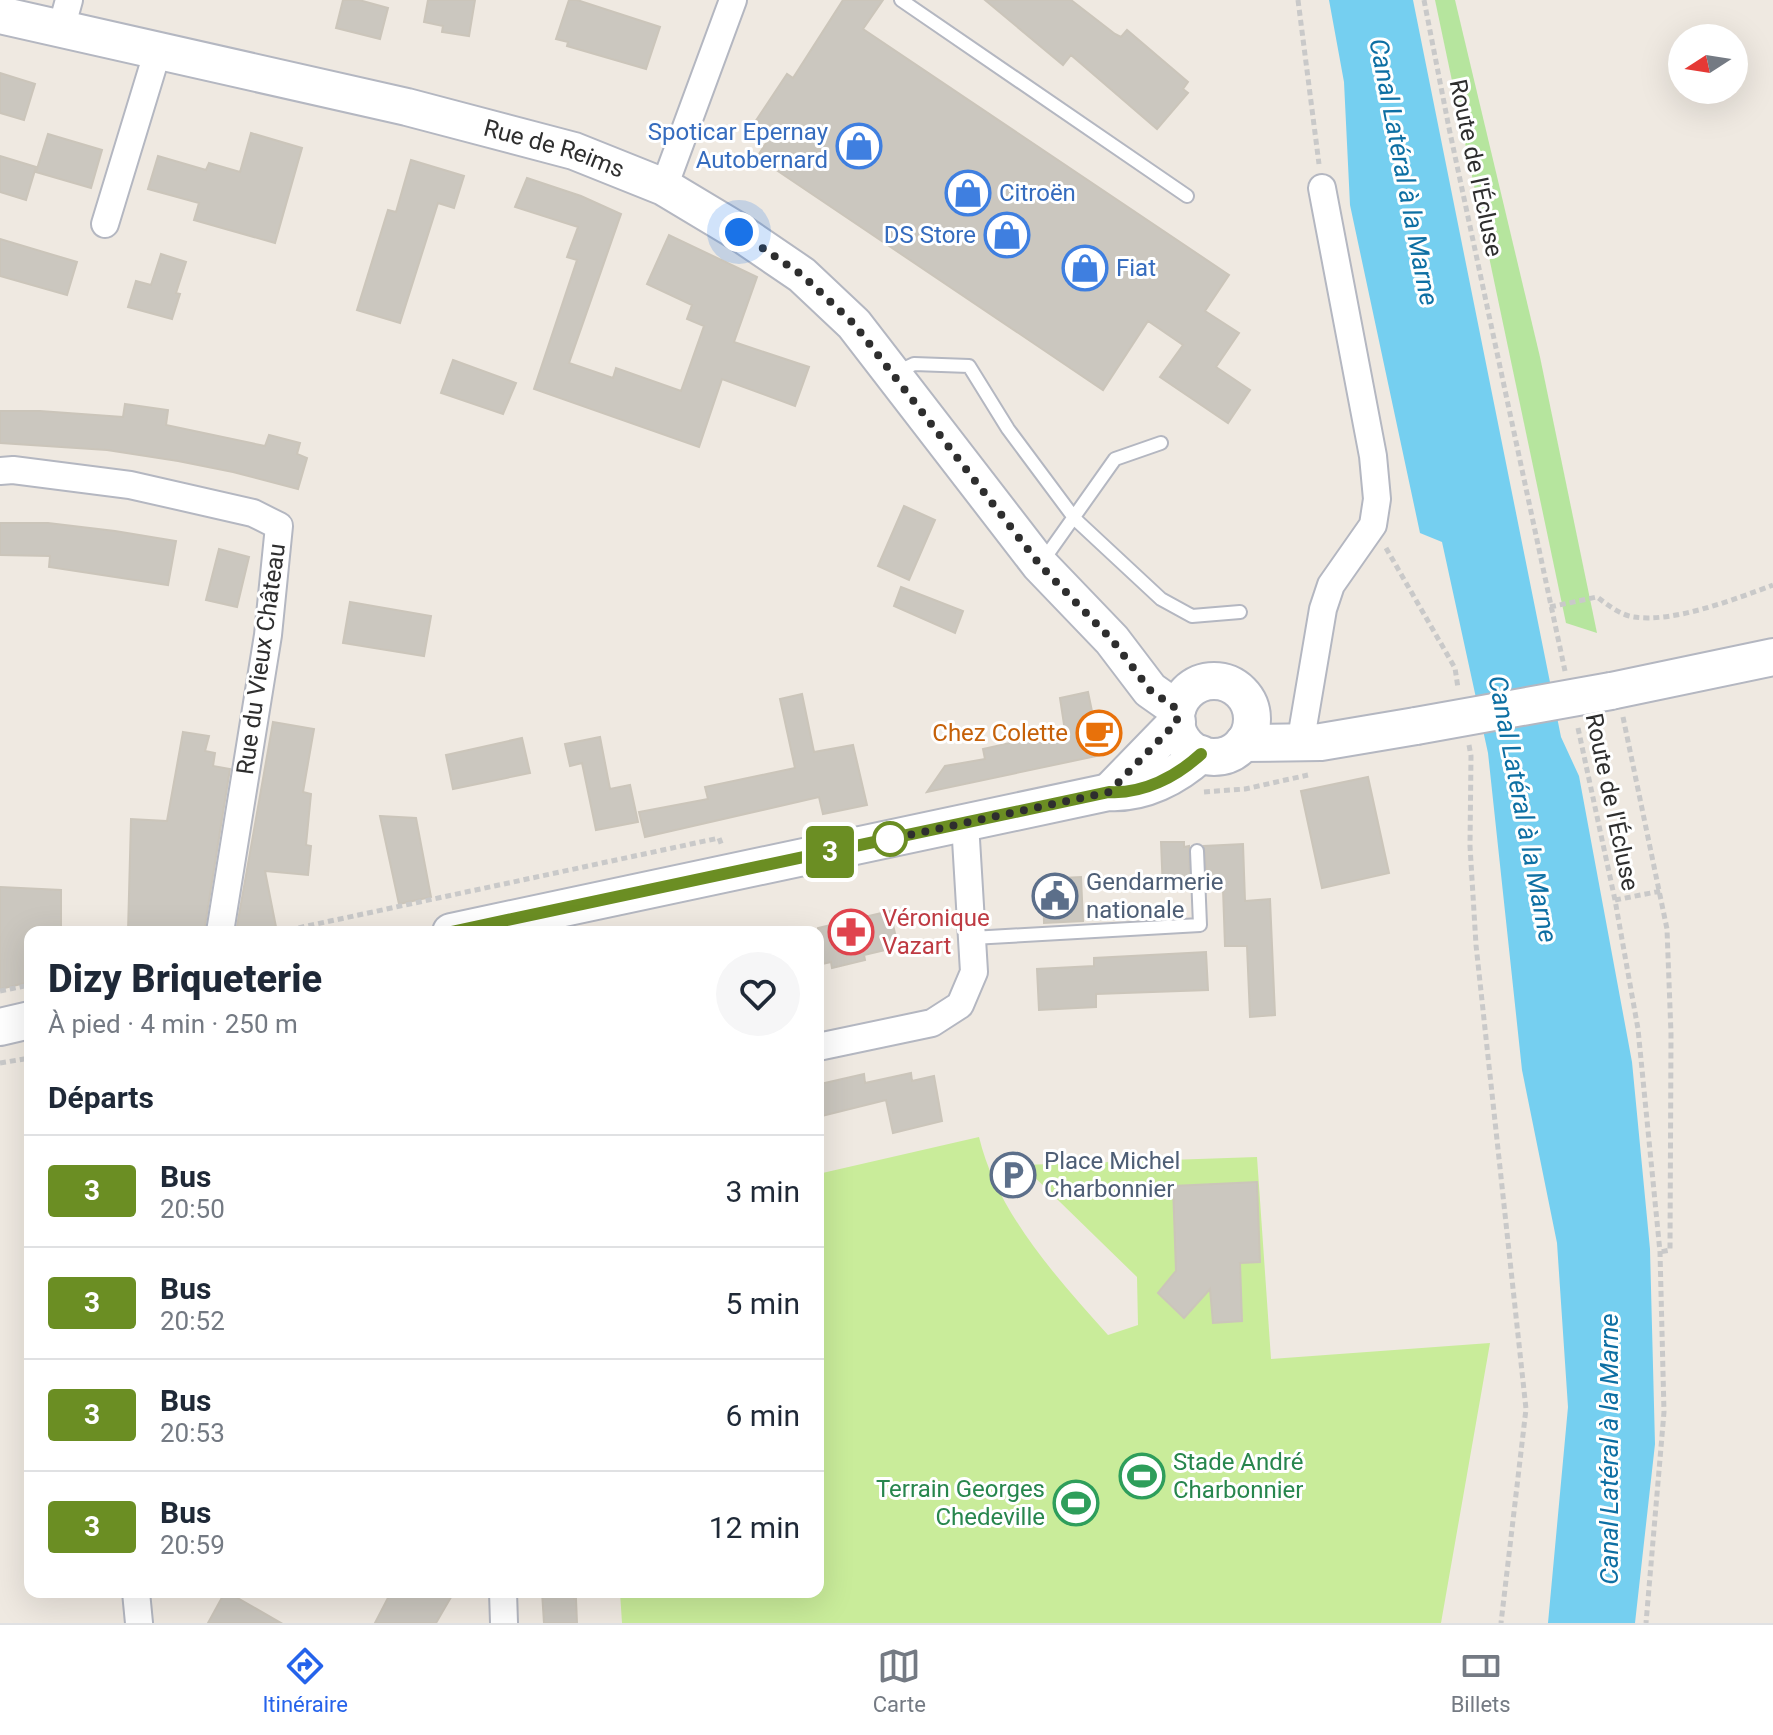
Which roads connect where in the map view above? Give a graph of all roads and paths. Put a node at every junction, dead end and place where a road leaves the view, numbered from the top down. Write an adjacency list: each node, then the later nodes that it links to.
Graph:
1 (733, 0): 8 (street)
2 (901, 0): 10 (lane)
3 (1298, 0): 9 (path)
4 (1424, 0): 19 (path, Route de l'Écluse)
5 (65, 14): 6 (main road, Rue de Reims); 7 (main road, Rue de Reims)
6 (0, 15)
7 (158, 50): 8 (main road, Rue de Reims); 11 (street)
8 (664, 187): 12 (main road, Rue de Reims)
9 (1322, 188): 16 (street)
10 (1187, 196)
11 (105, 224)
12 (893, 374): 15 (lane); 17 (main road, Rue de Reims)
13 (1161, 443): 15 (lane)
14 (0, 471): 40 (street, Rue du Vieux Château)
15 (1075, 519): 17 (lane); 20 (lane)
16 (1373, 525): 25 (path); 30 (street)
17 (1040, 565): 21 (main road, Rue de Reims)
18 (1773, 585): 19 (path)
19 (1550, 607): 23 (path, Route de l'Écluse)
20 (1240, 612)
21 (1112, 640): 24 (main road, Rue de Reims); 28 (main road, Rue de Reims)
22 (1773, 657): 26 (main road)
23 (1567, 679)
24 (1207, 681): 27 (main road); 28 (main road)
25 (1460, 697)
26 (1616, 699): 31 (main road, bridge); 38 (path)
27 (1248, 700): 30 (main road); 33 (main road)
28 (1177, 716): 34 (main road); 35 (main road)
29 (1577, 721): 39 (path, Route de l'Écluse)
30 (1303, 727): 31 (main road)
31 (1363, 736): 33 (main road)
32 (1469, 741): 55 (path)
33 (1243, 743): 34 (main road)
34 (1201, 754): 35 (main road)
35 (1109, 792): 36 (main road)
36 (965, 823): 41 (main road); 42 (street)
37 (1197, 851): 42 (lane)
38 (1661, 891): 39 (path); 50 (path)
39 (1615, 900): 50 (path, Route de l'Écluse)
40 (221, 926)
41 (479, 926)
42 (972, 938): 47 (street)
43 (24, 986): 44 (path)
44 (0, 991)
45 (24, 1021): 46 (main road)
46 (0, 1027)
47 (824, 1046)
48 (24, 1059): 49 (path)
49 (0, 1063)
50 (1660, 1252): 56 (path, Route de l'Écluse)
51 (137, 1598): 53 (street)
52 (503, 1598): 54 (street)
53 (139, 1623)
54 (504, 1623)
55 (1501, 1623)
56 (1646, 1623)

